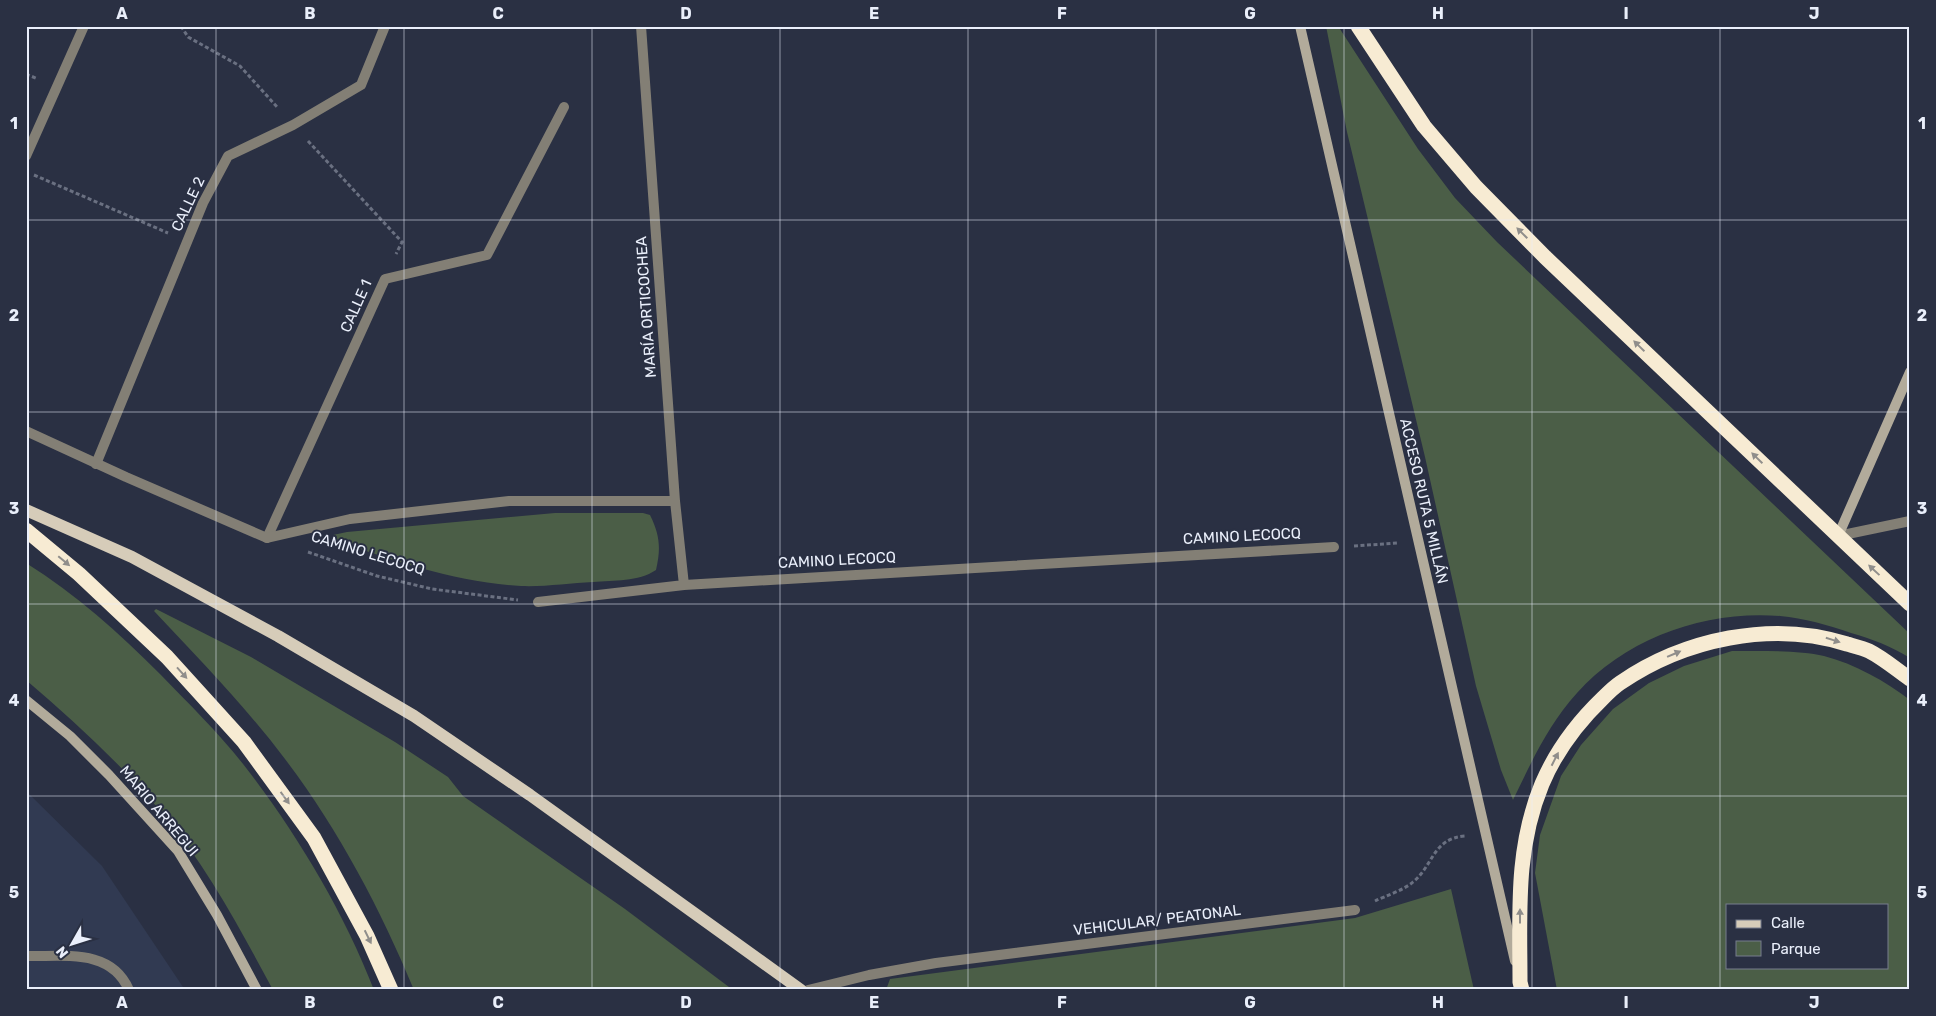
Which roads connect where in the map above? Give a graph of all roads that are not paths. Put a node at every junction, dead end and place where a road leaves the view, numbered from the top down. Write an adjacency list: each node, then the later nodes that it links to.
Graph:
1 (84, 26): 7 (street)
2 (385, 26): 10 (street, CALLE 2)
3 (641, 26): 11 (street, MARÍA ORTICOCHEA)
4 (1300, 26): 25 (main road, ACCESO RUTA 5 MILLÁN)
5 (1358, 26): 15 (highway, one-way to 5)
6 (564, 107): 16 (street, CALLE 1)
7 (26, 156)
8 (1910, 372): 15 (main road)
9 (26, 431): 10 (street)
10 (96, 464): 16 (street)
11 (675, 500): 16 (street, CAMINO LECOCQ); 18 (street, MARÍA ORTICOCHEA)
12 (26, 510): 29 (main road)
13 (1910, 521): 15 (street)
14 (26, 530): 28 (highway, one-way to 28)
15 (1838, 536): 20 (highway, one-way to 15)
16 (267, 538)
17 (1334, 547): 18 (street, CAMINO LECOCQ)
18 (684, 586): 19 (street, CAMINO LECOCQ)
19 (538, 602)
20 (1910, 604)
21 (1910, 679): 25 (highway, one-way to 21)
22 (26, 700): 27 (main road, MARIO ARREGUI)
23 (1355, 910): 30 (street, VEHICULAR/ PEATONAL)
24 (26, 956): 26 (street)
25 (1521, 986)
26 (129, 990)
27 (257, 990)
28 (391, 990)
29 (801, 990)
30 (808, 990)

